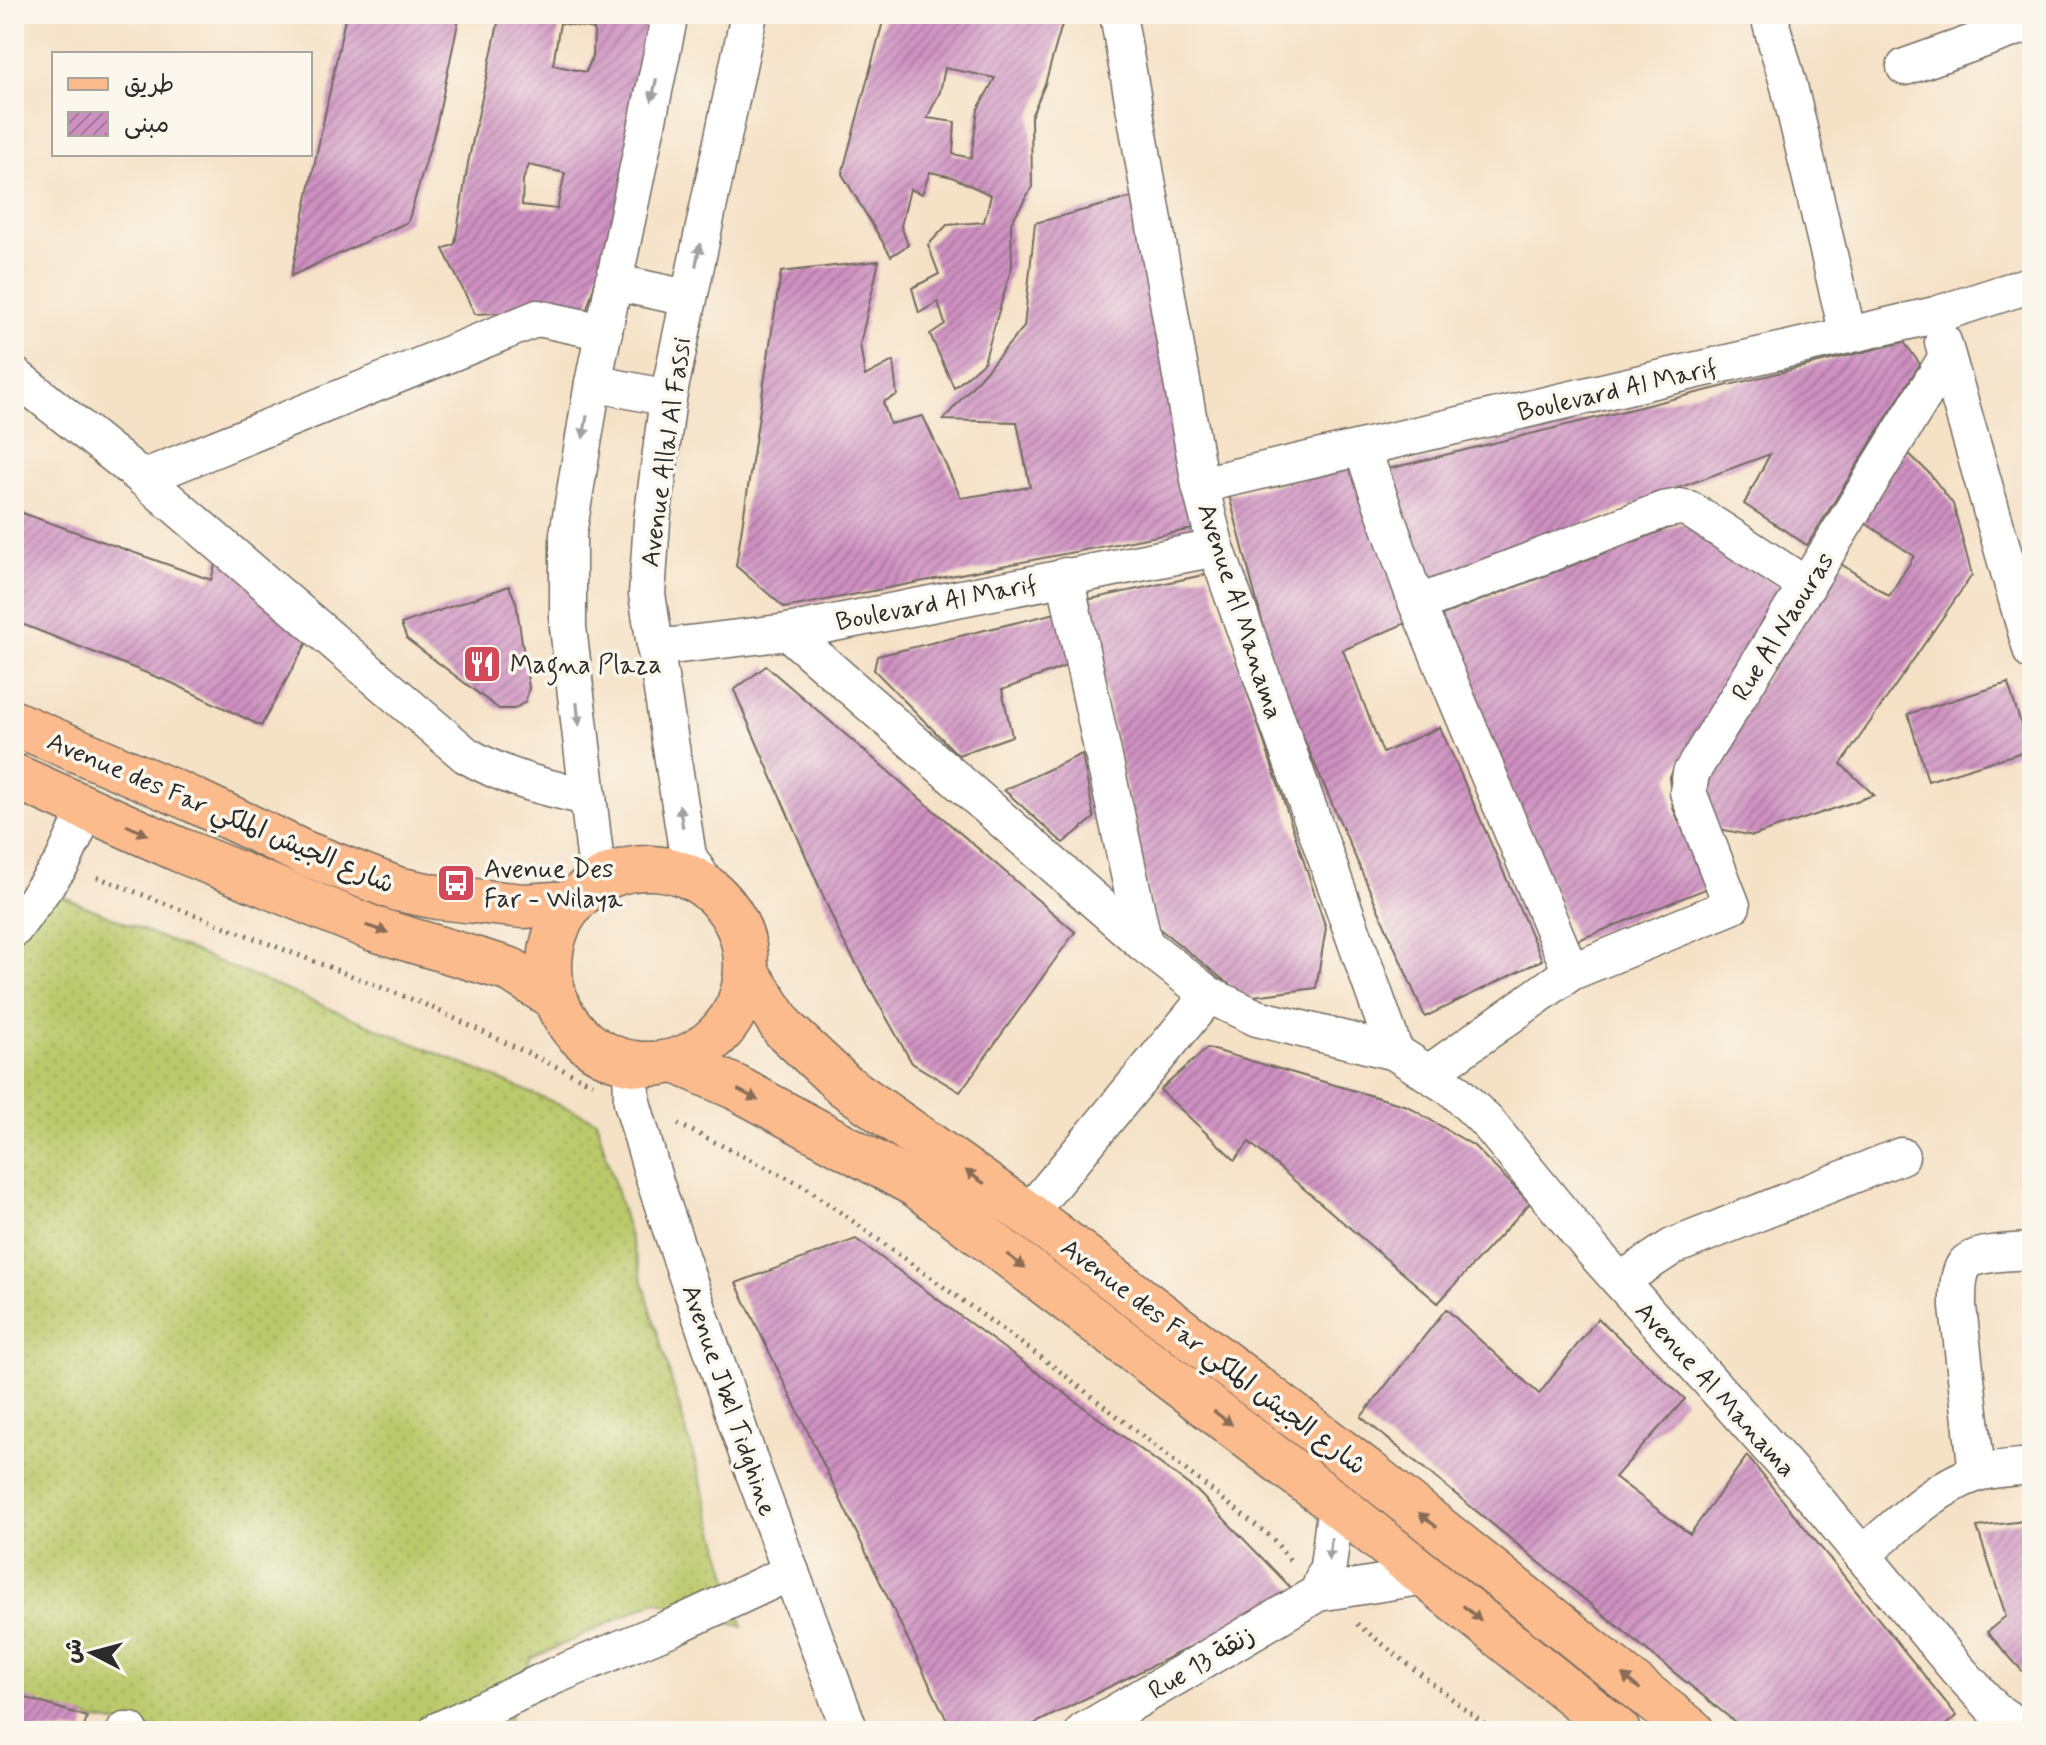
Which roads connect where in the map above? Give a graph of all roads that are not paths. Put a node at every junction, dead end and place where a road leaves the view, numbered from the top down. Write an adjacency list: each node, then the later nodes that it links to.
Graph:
1 (670, 14): 7 (street, one-way to 7)
2 (749, 14): 9 (street, Avenue Allal Al Fassi, one-way to 2)
3 (1118, 14): 19 (street, Avenue Al Manama)
4 (1773, 14): 12 (street)
5 (2032, 22): 6 (street)
6 (1905, 67)
7 (613, 282): 9 (street); 11 (street)
8 (2032, 284): 10 (street, Boulevard Al Marif)
9 (688, 298): 16 (street, Avenue Allal Al Fassi)
10 (1935, 315): 12 (street, Boulevard Al Marif); 13 (street)
11 (604, 332): 15 (street); 18 (street)
12 (1848, 335): 17 (street, Boulevard Al Marif)
13 (1947, 357): 22 (street, Rue Al Naouras); 26 (street)
14 (14, 375): 18 (street)
15 (593, 383): 16 (street); 29 (street, one-way to 29)
16 (668, 398): 25 (street, Avenue Allal Al Fassi)
17 (1362, 448): 19 (street, Boulevard Al Marif); 23 (street)
18 (143, 478): 29 (street)
19 (1200, 485): 20 (street, Avenue Al Manama)
20 (1216, 548): 21 (street, Boulevard Al Marif); 39 (street, Avenue Al Manama)
21 (1065, 576): 24 (street, Boulevard Al Marif); 34 (street)
22 (1807, 586): 23 (street); 35 (street, Rue Al Naouras)
23 (1417, 604): 35 (street)
24 (788, 632): 25 (street, Boulevard Al Marif); 34 (street, Avenue Al Manama)
25 (655, 648): 31 (street, Avenue Allal Al Fassi, one-way to 25)
26 (2032, 652)
27 (14, 723): 32 (main road, Avenue des Far شارع الجيش الملكي)
28 (14, 776): 30 (main road, Avenue des Far شارع الجيش الملكي)
29 (587, 797): 32 (street)
30 (87, 809): 33 (street); 38 (main road, Avenue des Far شارع الجيش الملكي, one-way to 38)
31 (708, 888): 32 (main road); 36 (main road)
32 (585, 892): 38 (main road)
33 (14, 929)
34 (1144, 944): 37 (street, Avenue Al Manama)
35 (1571, 972): 41 (street)
36 (747, 973): 40 (main road); 44 (main road, Avenue des Far شارع الجيش الملكي, one-way to 36)
37 (1209, 995): 39 (street, Avenue Al Manama); 44 (street)
38 (555, 998): 42 (main road)
39 (1395, 1052): 41 (street, Avenue Al Manama)
40 (678, 1062): 42 (main road); 49 (main road, Avenue des Far شارع الجيش الملكي, one-way to 49)
41 (1429, 1073): 46 (street, Avenue Al Manama)
42 (631, 1083): 51 (street, Avenue Jbel Tidghine)
43 (1901, 1156): 46 (street)
44 (1028, 1214): 59 (main road, Avenue des Far شارع الجيش الملكي, one-way to 44)
45 (2032, 1251): 48 (street)
46 (1620, 1281): 50 (street, Avenue Al Manama)
47 (2032, 1466): 48 (street)
48 (1977, 1473): 50 (street)
49 (1336, 1504): 52 (main road, Avenue des Far شارع الجيش الملكي); 53 (street, one-way to 53)
50 (1862, 1555): 54 (street, Avenue Al Manama)
51 (791, 1572): 55 (street); 56 (street, Avenue Jbel Tidghine)
52 (1426, 1576): 53 (street, Rue 13 زنقة); 58 (main road, Avenue des Far شارع الجيش الملكي, one-way to 58)
53 (1318, 1593): 57 (street, Rue 13 زنقة)
54 (2032, 1729)
55 (437, 1731)
56 (850, 1731)
57 (1084, 1731)
58 (1618, 1731)
59 (1692, 1731)

